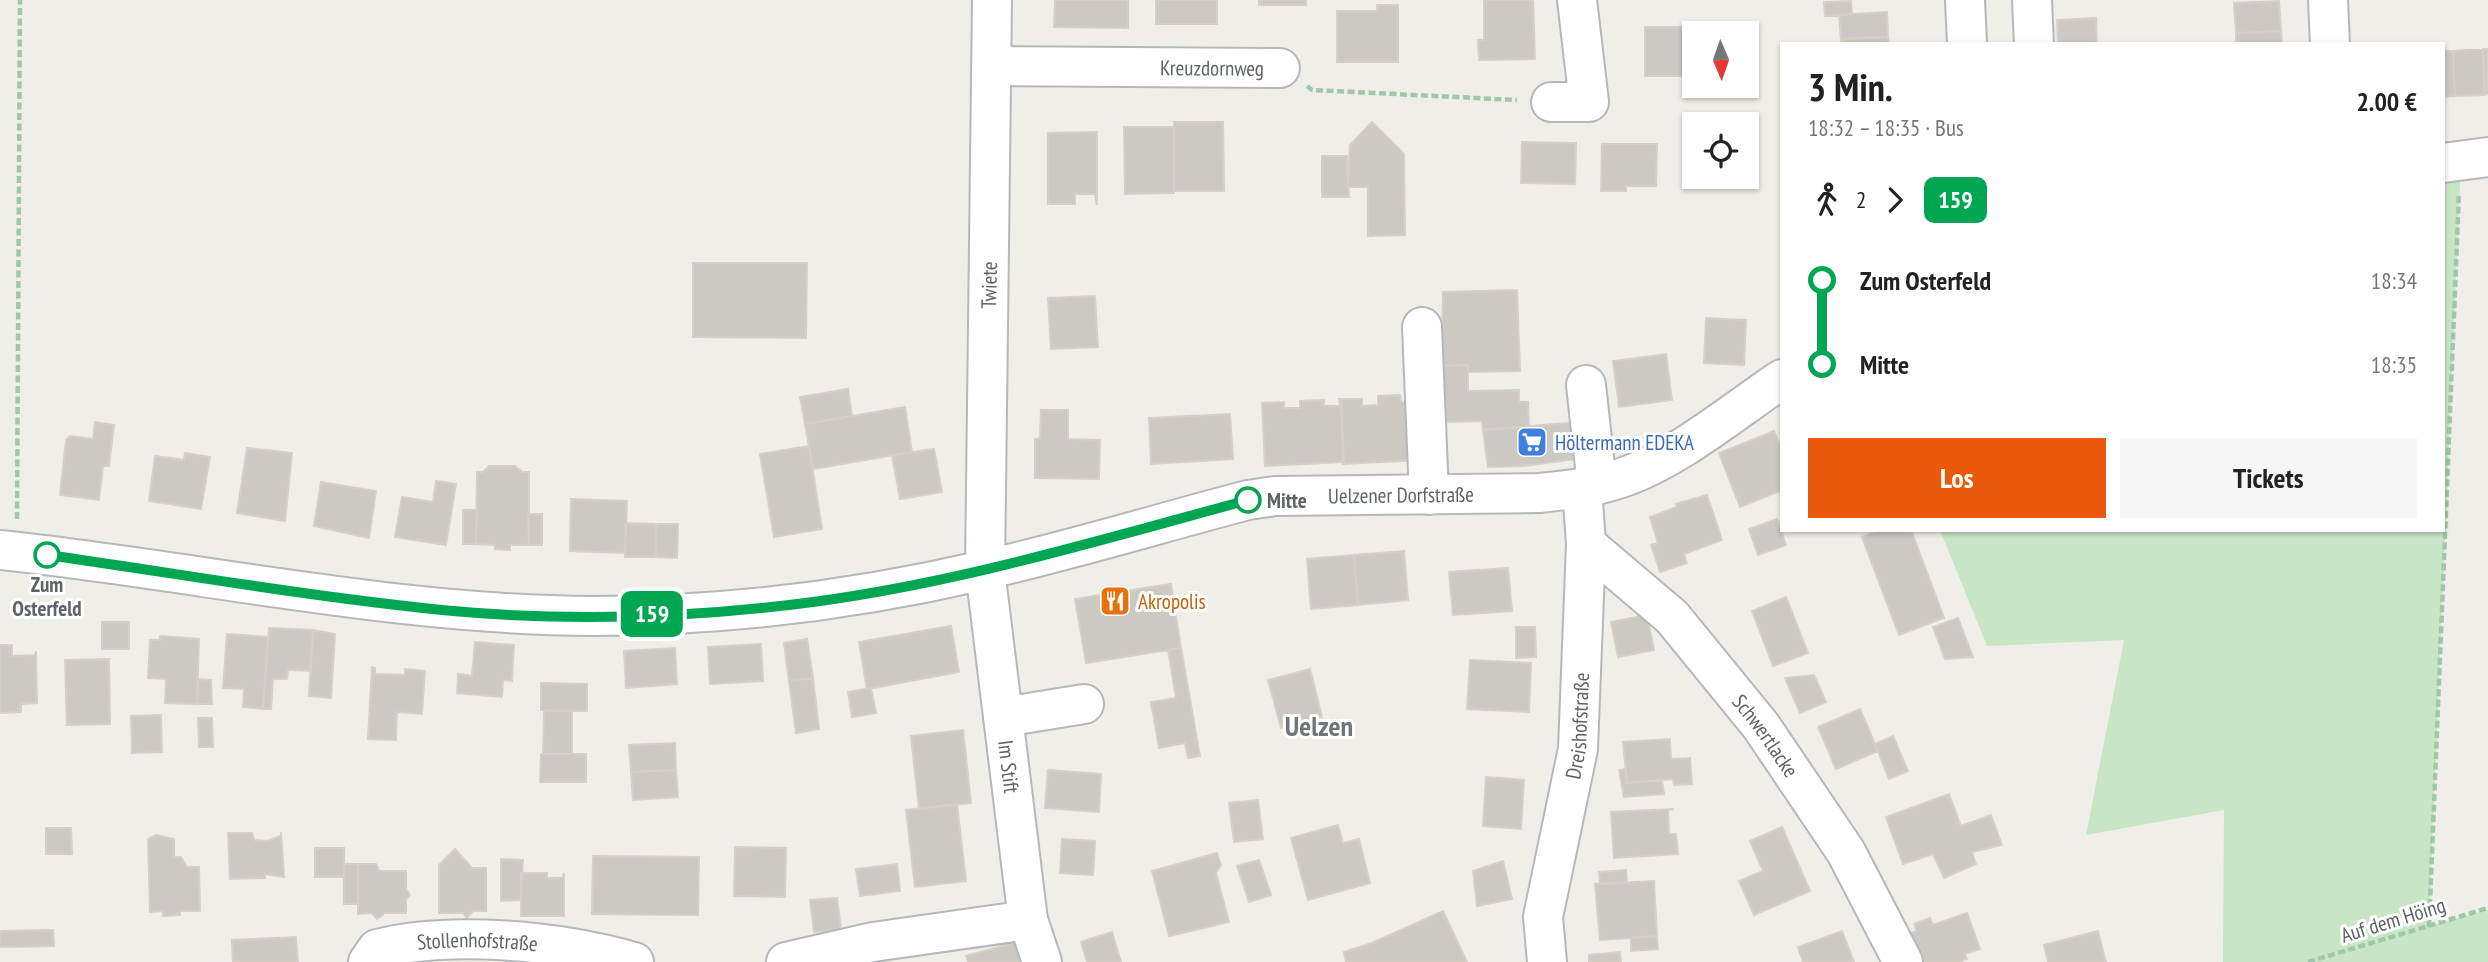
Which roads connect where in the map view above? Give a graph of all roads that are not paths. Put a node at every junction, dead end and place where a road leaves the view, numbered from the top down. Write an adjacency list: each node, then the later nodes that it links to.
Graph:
1 (992, 0): 9 (street, Twiete)
2 (1577, 0): 11 (street)
3 (1965, 0): 6 (street)
4 (2032, 0): 7 (street)
5 (2328, 0): 8 (street)
6 (1967, 42)
7 (2034, 42)
8 (2330, 42)
9 (992, 66): 10 (street, Kreuzdornweg); 19 (street, Twiete)
10 (1280, 68)
11 (1551, 102)
12 (1422, 327): 16 (street)
13 (1780, 380): 15 (street, Uelzener Dorfstraße)
14 (1586, 384): 15 (street, Dreishofstraße)
15 (1589, 486): 16 (street, Uelzener Dorfstraße); 17 (street, Dreishofstraße)
16 (1429, 495): 19 (street, Uelzener Dorfstraße)
17 (1586, 544): 27 (street, Dreishofstraße); 28 (street, Schwertlacke)
18 (8, 551): 19 (street, Uelzener Dorfstraße)
19 (985, 570): 21 (street, Im Stift)
20 (1084, 704): 21 (street)
21 (1003, 717): 22 (street, Im Stift)
22 (1028, 920): 25 (street); 26 (street, Im Stift)
23 (368, 962): 24 (street, Stollenhofstraße)
24 (634, 962)
25 (786, 962)
26 (1042, 962)
27 (1547, 962)
28 (1903, 962)

